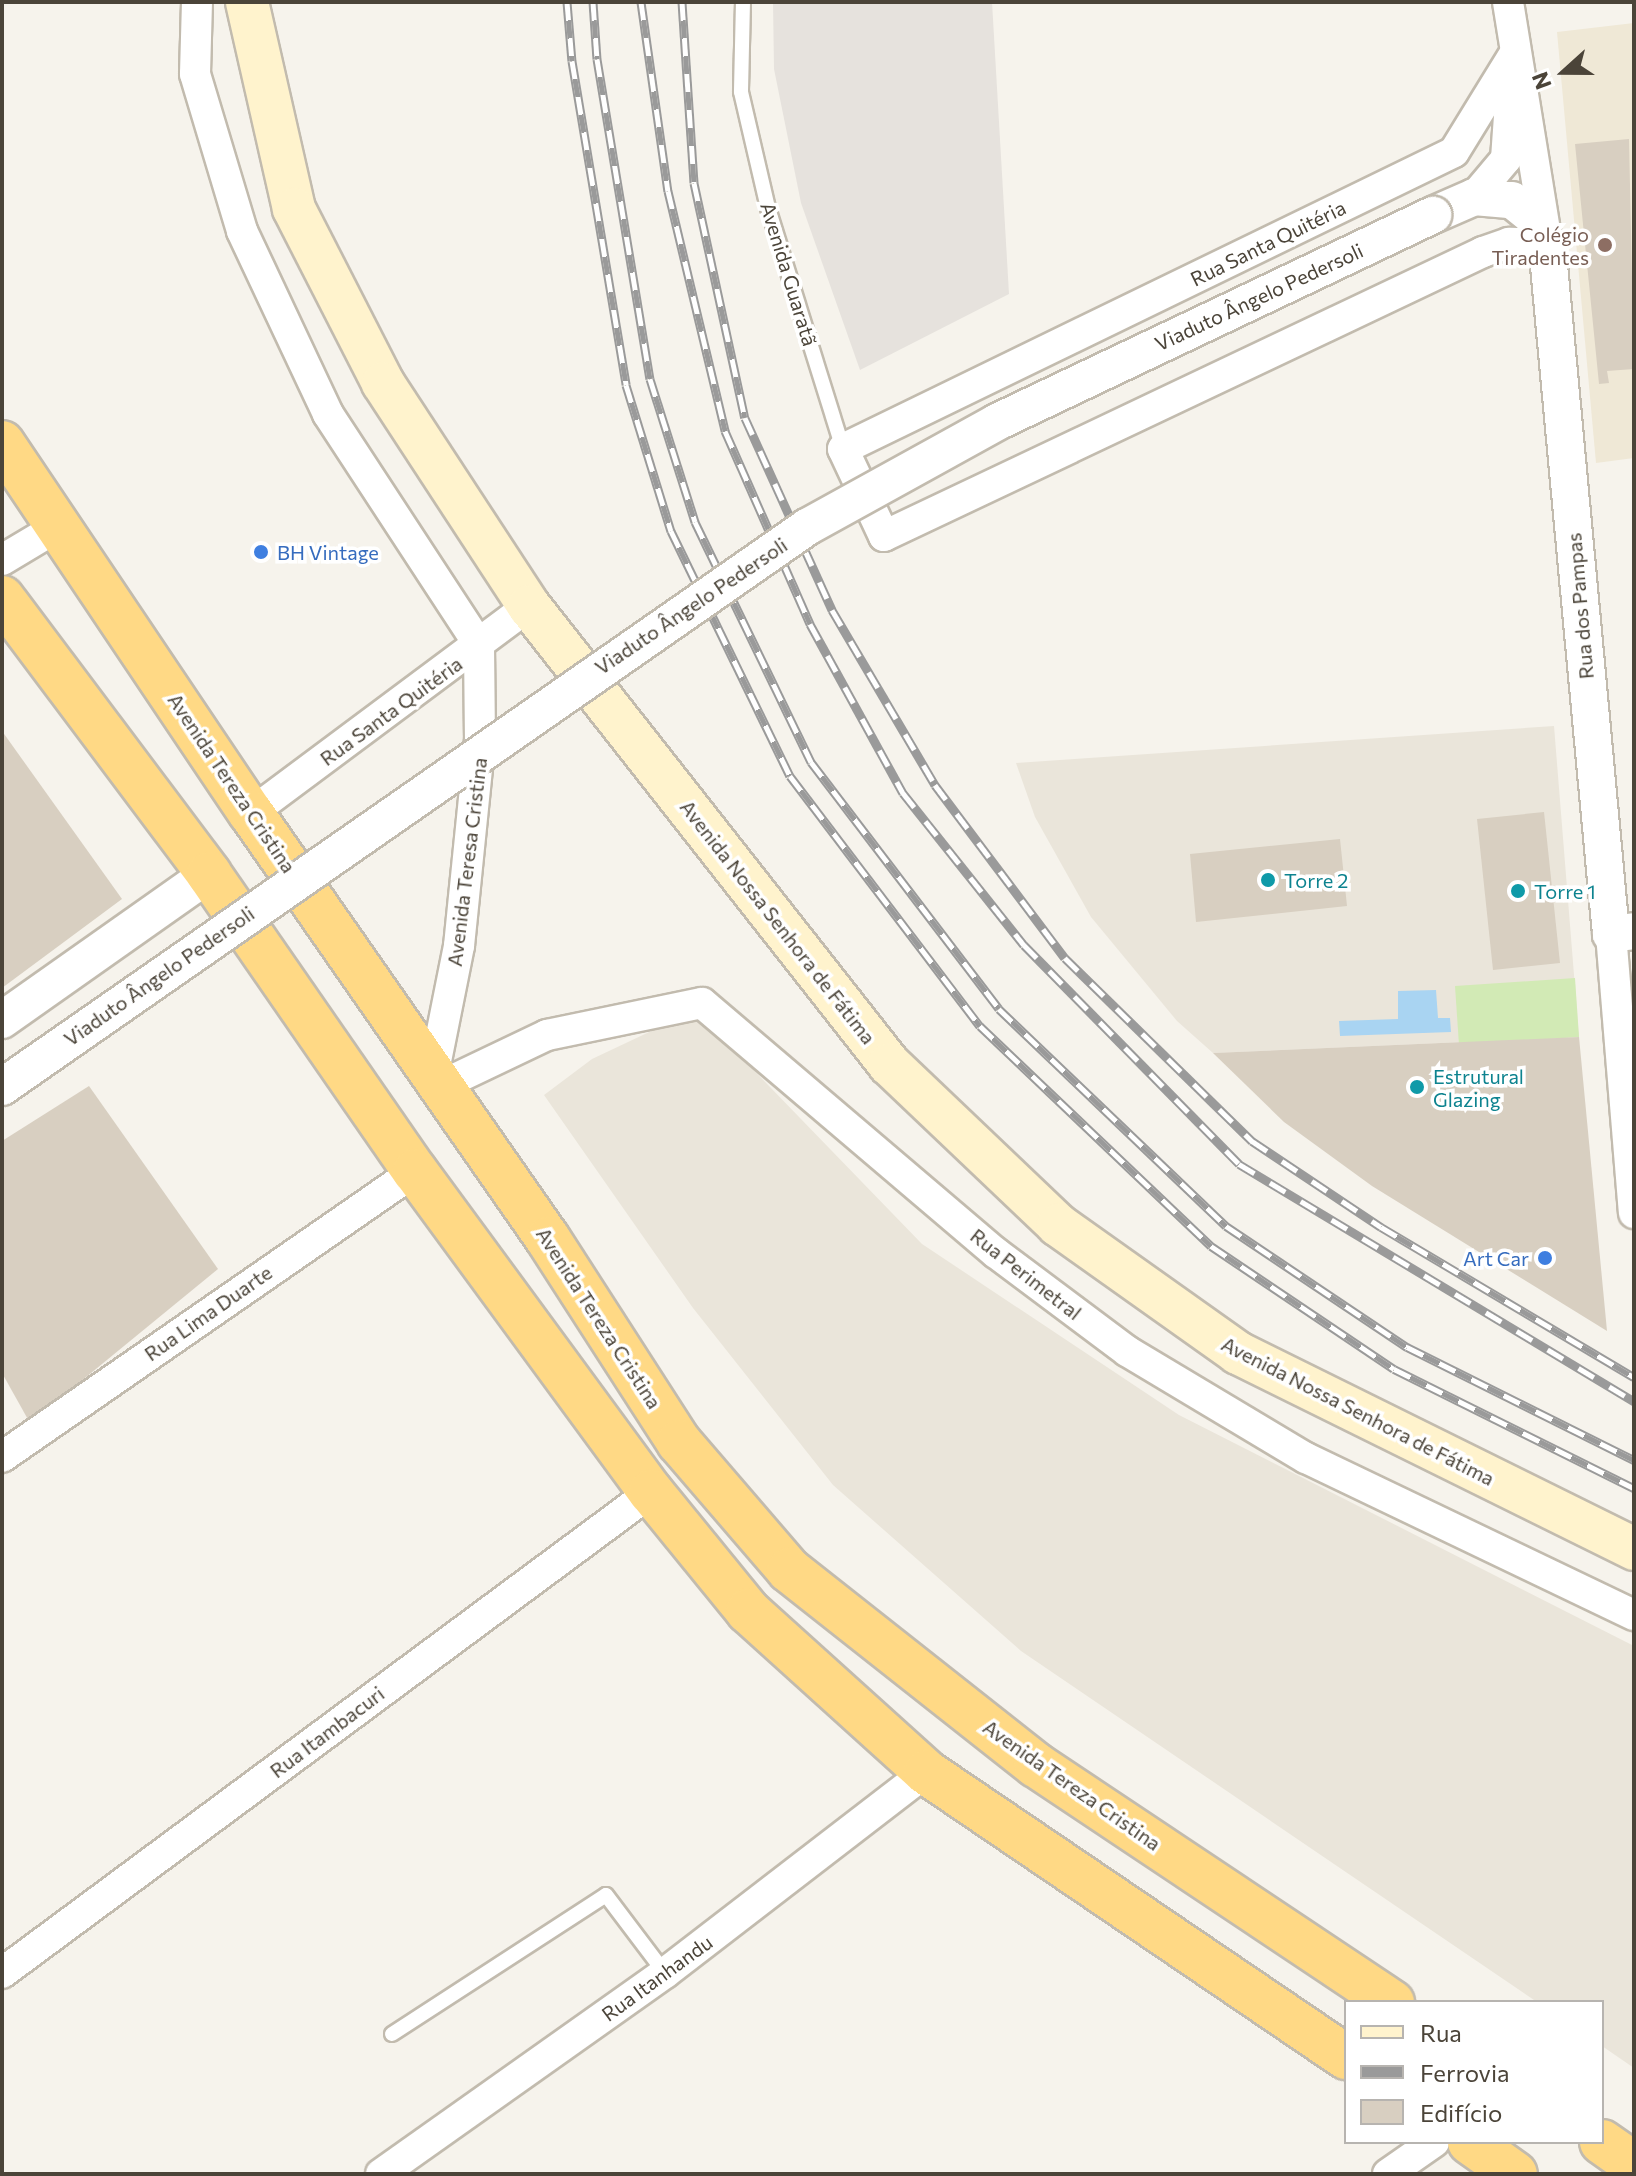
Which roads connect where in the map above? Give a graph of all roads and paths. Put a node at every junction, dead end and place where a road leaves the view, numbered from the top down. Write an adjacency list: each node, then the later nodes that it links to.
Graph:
1 (197, 2): 14 (street)
2 (247, 2): 13 (main road, Avenida Nossa Senhora de Fátima)
3 (743, 2): 9 (lane, Avenida Guaratã)
4 (1508, 2): 5 (street, Rua dos Pampas)
5 (1513, 56): 6 (street); 7 (street, Rua dos Pampas); 9 (street, Rua Santa Quitéria)
6 (1474, 197): 7 (street); 20 (street, Viaduto Ângelo Pedersoli, bridge)
7 (1547, 244): 9 (street, Avenida Guaratã); 17 (street, Rua dos Pampas)
8 (2, 443): 10 (highway, Avenida Tereza Cristina)
9 (843, 449)
10 (59, 526): 11 (street); 15 (highway, Avenida Tereza Cristina)
11 (2, 560)
12 (2, 598): 16 (highway)
13 (529, 606): 14 (street, Rua Santa Quitéria); 25 (main road, Avenida Nossa Senhora de Fátima)
14 (479, 645): 15 (street, Rua Santa Quitéria); 19 (street, Avenida Teresa Cristina)
15 (251, 813): 19 (highway, Avenida Tereza Cristina)
16 (209, 874): 18 (street); 21 (highway)
17 (1622, 933): 22 (street, Rua dos Pampas)
18 (2, 1020)
19 (437, 1081): 26 (street, Rua Perimetral); 30 (highway, Avenida Tereza Cristina)
20 (2, 1087)
21 (415, 1171): 23 (street, Rua Lima Duarte); 24 (highway)
22 (1634, 1213)
23 (2, 1457)
24 (651, 1492): 27 (highway); 28 (street, Rua Itambacuri)
25 (1634, 1549)
26 (1634, 1615)
27 (926, 1772): 29 (street, Rua Itanhandu); 32 (highway)
28 (2, 1973)
29 (665, 1973): 31 (lane); 37 (street, Rua Itanhandu)
30 (1389, 2000)
31 (392, 2034)
32 (1344, 2056)
33 (1604, 2143): 36 (highway)
34 (1431, 2144): 38 (street)
35 (1473, 2144): 39 (highway)
36 (1634, 2164)
37 (381, 2174)
38 (1388, 2174)
39 (1515, 2174)

